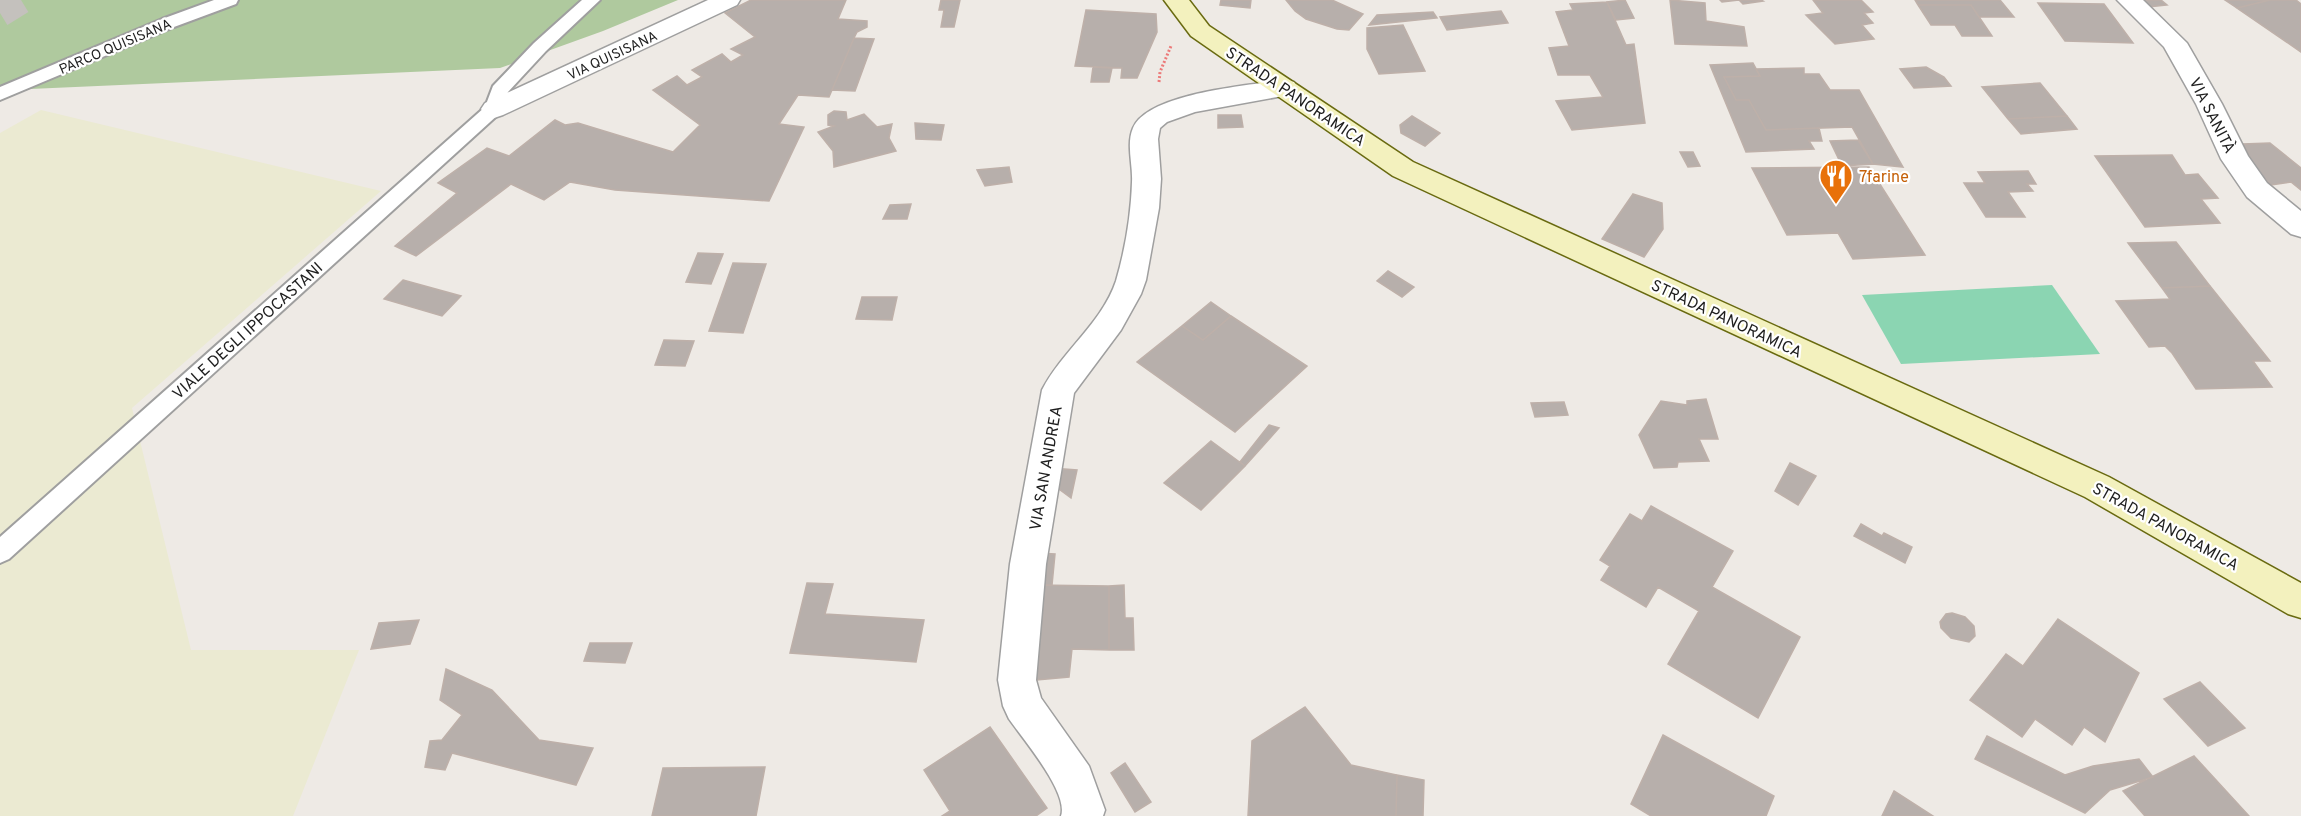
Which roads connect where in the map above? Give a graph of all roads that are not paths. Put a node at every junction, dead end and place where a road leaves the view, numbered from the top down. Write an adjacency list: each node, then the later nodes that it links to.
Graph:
1 (230, 0): 7 (lane, PARCO QUISISANA)
2 (592, 0): 8 (lane)
3 (728, 0): 8 (street, VIA QUISISANA)
4 (1176, 0): 6 (main road, STRADA PANORAMICA)
5 (2129, 0): 9 (street, VIA SANITÀ)
6 (1285, 88): 11 (main road, STRADA PANORAMICA); 12 (street, VIA SAN ANDREA)
7 (0, 94)
8 (494, 109): 10 (lane, VIALE DEGLI IPPOCASTANI)
9 (2301, 227)
10 (0, 552)
11 (2301, 602)
12 (1082, 816)

